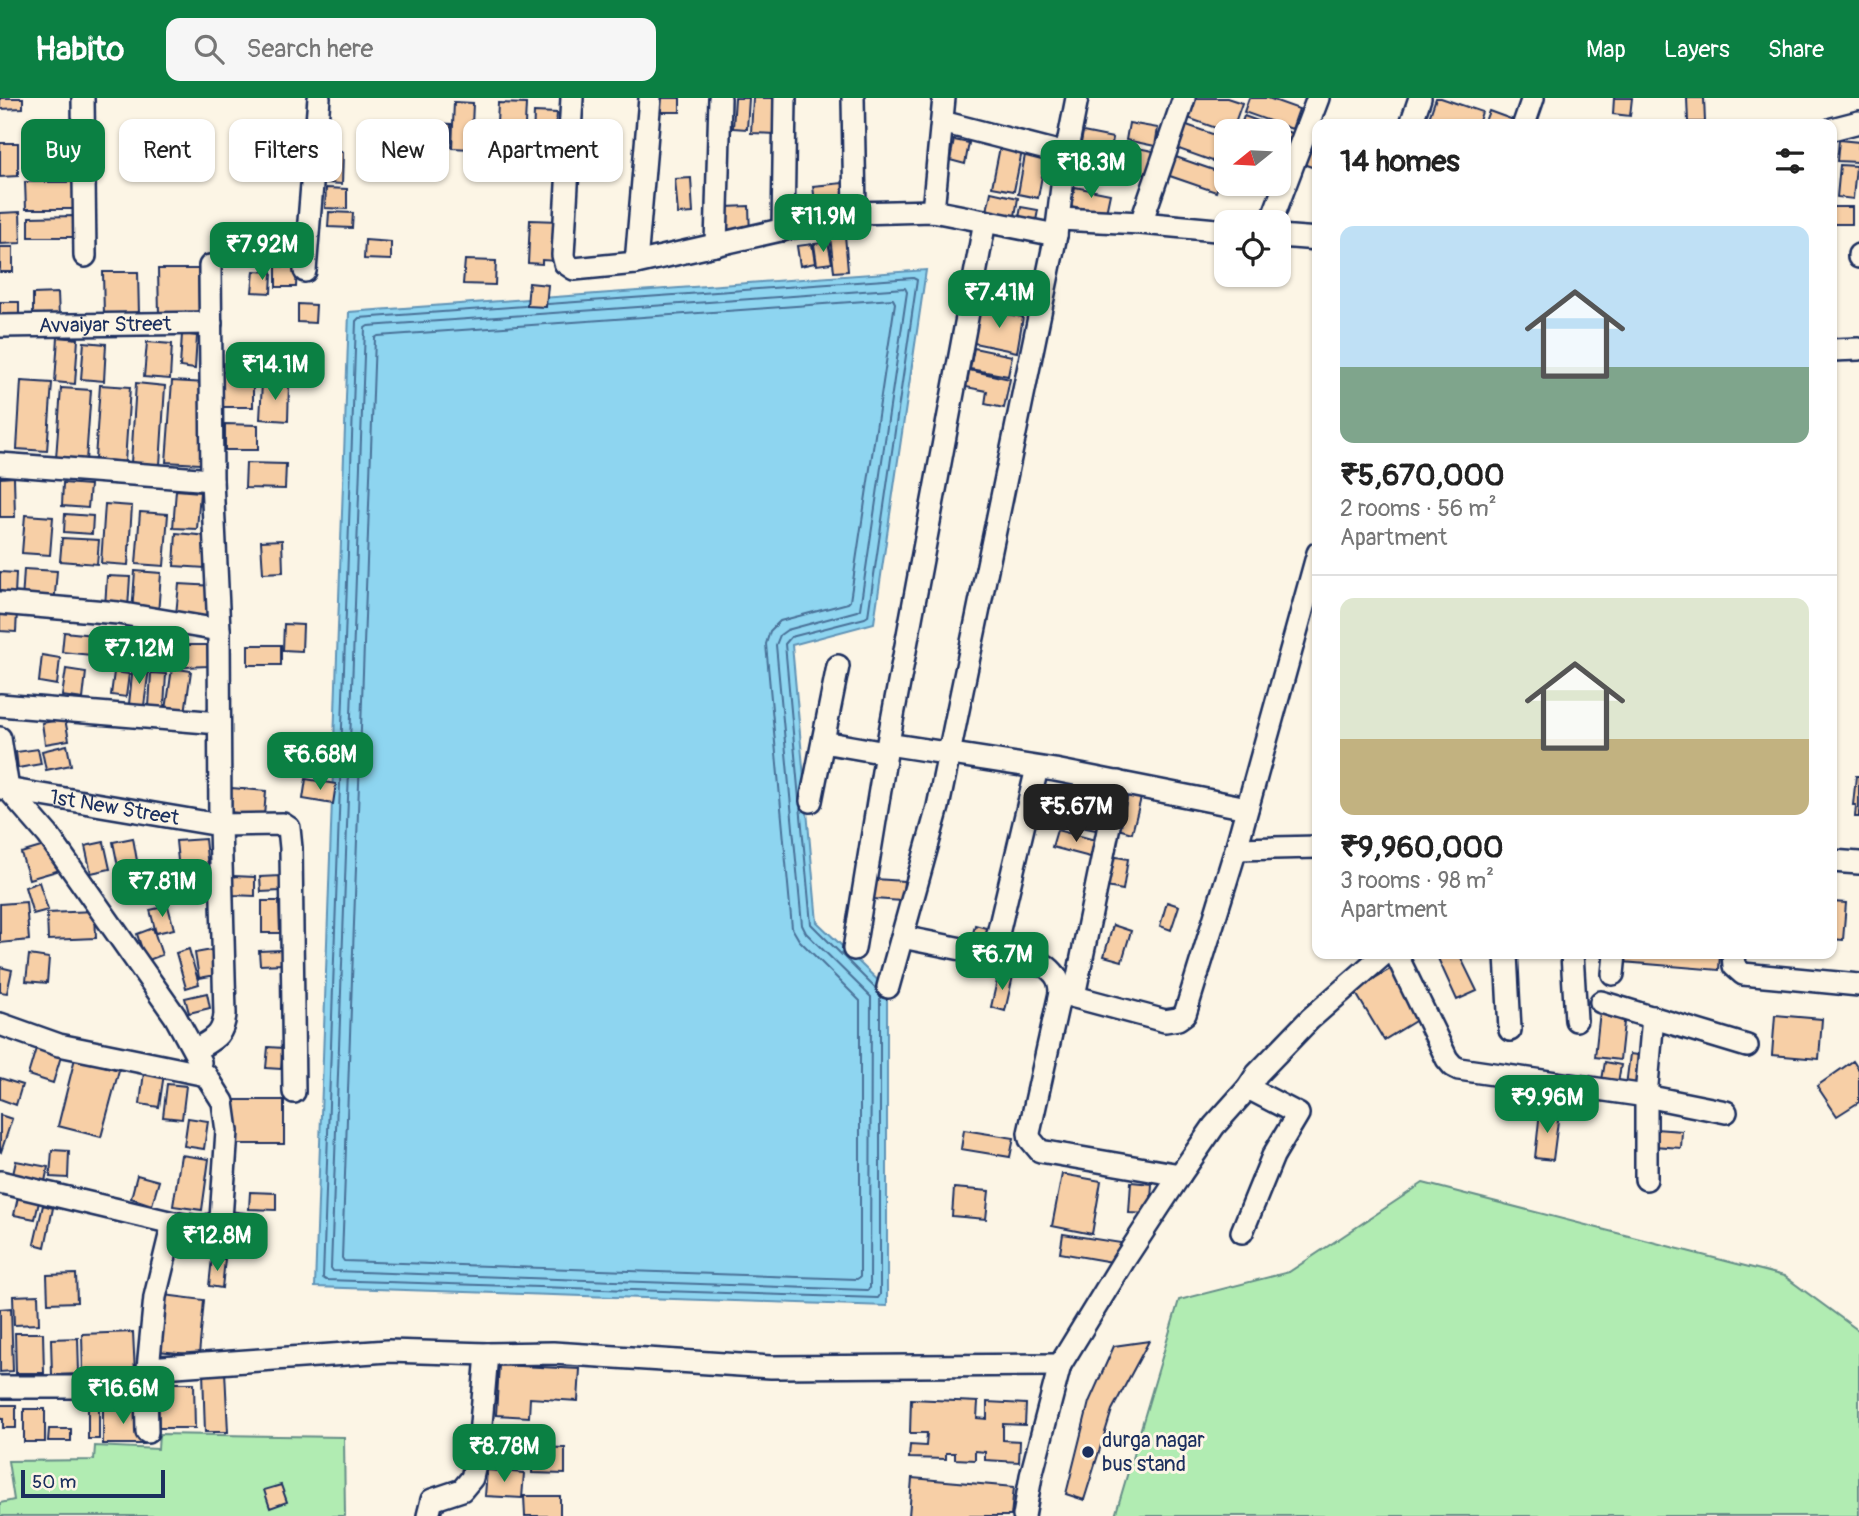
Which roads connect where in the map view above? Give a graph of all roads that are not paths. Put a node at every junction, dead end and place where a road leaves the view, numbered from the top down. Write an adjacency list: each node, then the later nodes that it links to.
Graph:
1 (83, 98): 31 (street)
2 (319, 98): 34 (street)
3 (572, 98): 32 (street)
4 (650, 98): 32 (street)
5 (720, 98): 30 (street)
6 (785, 98): 26 (street)
7 (853, 98): 22 (street)
8 (944, 98): 16 (street)
9 (1077, 98): 19 (street)
10 (1184, 98): 24 (street)
11 (1318, 98): 20 (street)
12 (1420, 98): 14 (street)
13 (1533, 98): 15 (street)
14 (1413, 119)
15 (1526, 119)
16 (942, 122): 19 (street); 21 (street)
17 (1859, 122): 18 (street)
18 (1837, 129)
19 (1066, 154): 25 (street)
20 (1276, 210)
21 (933, 211): 22 (street); 23 (street)
22 (855, 213): 26 (street)
23 (985, 221): 25 (street); 49 (street)
24 (1141, 223): 25 (street); 27 (street)
25 (1058, 227): 50 (street)
26 (783, 230): 30 (street)
27 (1214, 230)
28 (1291, 237): 29 (street)
29 (1312, 239)
30 (716, 246): 32 (street)
31 (85, 256)
32 (636, 263)
33 (210, 266): 35 (street)
34 (305, 271)
35 (211, 323): 36 (street, Avvaiyar Street); 40 (street)
36 (0, 326)
37 (1859, 349): 38 (street)
38 (1837, 350)
39 (0, 464): 40 (street)
40 (212, 480): 43 (street)
41 (1312, 575): 55 (street)
42 (0, 603): 43 (street)
43 (219, 630): 46 (street)
44 (838, 666): 48 (street)
45 (0, 705): 46 (street)
46 (219, 723): 56 (street)
47 (0, 738): 53 (street)
48 (823, 742): 49 (street); 54 (street)
49 (887, 749): 50 (street); 62 (street)
50 (949, 753): 51 (street); 61 (street)
51 (1037, 768): 52 (street); 63 (street)
52 (1118, 782): 55 (street); 71 (street)
53 (4, 788): 56 (street, 1st New Street); 78 (street)
54 (811, 801)
55 (1247, 808): 58 (street)
56 (220, 825): 78 (street); 81 (street, 1st New Street)
57 (1312, 847): 58 (street)
58 (1236, 849): 71 (street)
59 (1837, 861): 60 (street)
60 (1859, 863)
61 (902, 937): 63 (street); 70 (street)
62 (854, 949)
63 (993, 955): 71 (street)
64 (1378, 959): 80 (street)
65 (1398, 959): 82 (street)
66 (1507, 959): 76 (street)
67 (1572, 959): 74 (street)
68 (1733, 959): 69 (street)
69 (1859, 985)
70 (888, 987)
71 (1067, 994): 84 (street)
72 (1601, 1002): 73 (street)
73 (1653, 1017): 77 (street); 82 (street)
74 (1576, 1020)
75 (0, 1024): 79 (street)
76 (1510, 1030)
77 (1747, 1046)
78 (195, 1050): 79 (street)
79 (206, 1075): 87 (street)
80 (1248, 1088): 84 (street); 88 (street)
81 (293, 1092)
82 (1646, 1096): 83 (street); 85 (street)
83 (1726, 1112)
84 (1180, 1175): 90 (street)
85 (1646, 1179)
86 (0, 1182): 87 (street)
87 (173, 1223): 91 (street)
88 (1242, 1231)
89 (487, 1354): 90 (street); 91 (street); 94 (street)
90 (1060, 1365): 95 (street)
91 (147, 1379): 92 (street); 93 (street)
92 (0, 1387)
93 (147, 1432)
94 (428, 1516)
95 (1024, 1516)

